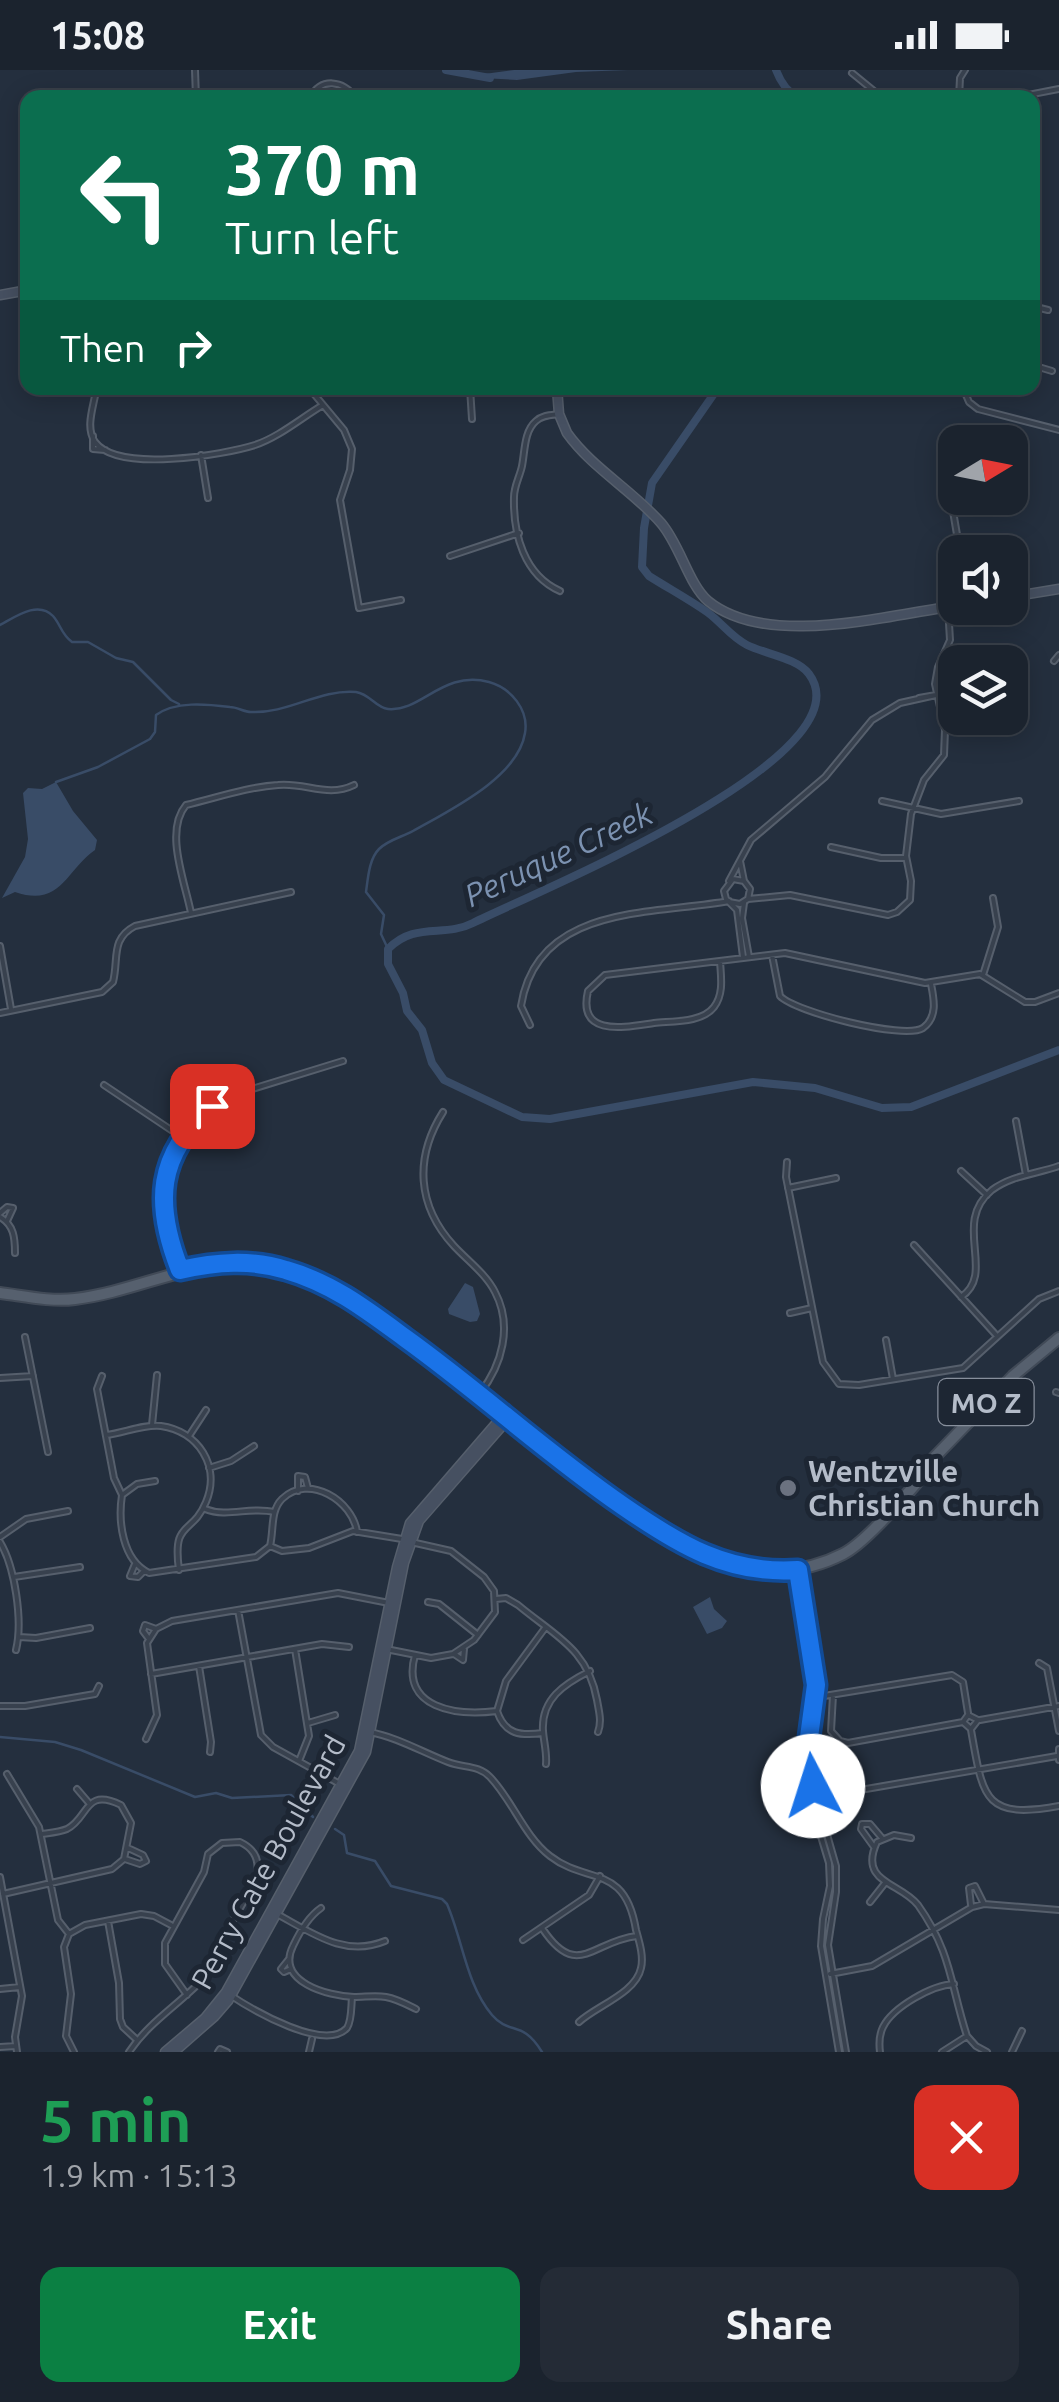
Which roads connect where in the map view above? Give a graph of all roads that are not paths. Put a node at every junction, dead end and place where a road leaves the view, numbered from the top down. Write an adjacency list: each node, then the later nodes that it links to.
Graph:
1 (852, 73): 4 (street)
2 (315, 90): 3 (street)
3 (349, 90)
4 (873, 90)
5 (1040, 308): 6 (street)
6 (1048, 310)
7 (1040, 368): 8 (street)
8 (1052, 371)
9 (315, 395): 14 (street)
10 (470, 395): 16 (street)
11 (557, 395): 15 (street)
12 (966, 395): 17 (street)
13 (94, 396): 18 (street)
14 (322, 405): 18 (street); 25 (street)
15 (558, 414): 20 (street); 26 (street)
16 (472, 419)
17 (1059, 430)
18 (201, 455): 19 (street)
19 (208, 498)
20 (518, 532): 21 (street); 23 (street)
21 (450, 556)
22 (1059, 589): 24 (street)
23 (560, 591)
24 (1028, 594)
25 (401, 600)
26 (938, 609)
27 (950, 625): 30 (street)
28 (1059, 655): 29 (street)
29 (1054, 660)
30 (936, 695): 34 (street); 36 (street)
31 (354, 785): 48 (street)
32 (1019, 801): 34 (street)
33 (882, 802): 34 (street)
34 (914, 808): 37 (street)
35 (831, 847): 37 (street)
36 (740, 858): 38 (street); 39 (street)
37 (906, 858): 43 (street)
38 (744, 880): 39 (street); 40 (street)
39 (729, 881): 41 (street)
40 (750, 889): 43 (street); 45 (street)
41 (724, 891): 46 (street); 47 (street)
42 (291, 892): 48 (street)
43 (764, 898): 45 (street)
44 (994, 898): 53 (street)
45 (746, 901): 46 (street); 51 (street)
46 (729, 902): 47 (street); 51 (street)
47 (708, 906): 58 (street)
48 (191, 913): 56 (street)
49 (0, 946): 56 (street)
50 (772, 955): 51 (street); 54 (street); 54 (street)
51 (746, 958): 52 (street)
52 (720, 961): 52 (street)
53 (983, 976): 54 (street); 55 (street)
54 (931, 982)
55 (1059, 992)
56 (11, 1009): 57 (street)
57 (0, 1013)
58 (530, 1025)
59 (344, 1061): 63 (street)
60 (104, 1086): 63 (street)
61 (443, 1112): 90 (street)
62 (1016, 1121): 67 (street)
63 (180, 1136): 75 (street)
64 (787, 1162): 69 (street)
65 (1059, 1166): 67 (street)
66 (961, 1171): 70 (street)
67 (1026, 1175): 70 (street)
68 (836, 1178): 69 (street)
69 (788, 1188): 79 (street)
70 (987, 1195): 78 (street)
71 (0, 1215): 72 (street); 72 (street)
72 (7, 1221): 74 (street)
73 (914, 1245): 78 (street)
74 (16, 1253)
75 (180, 1270): 77 (main road, MO Z); 90 (main road, MO Z)
76 (1059, 1292): 81 (street)
77 (0, 1293)
78 (962, 1297): 81 (street)
79 (812, 1308): 80 (street); 89 (street)
80 (790, 1313)
81 (997, 1336): 89 (street)
82 (25, 1337): 85 (street)
83 (1059, 1338): 114 (main road, MO Z)
84 (886, 1340): 89 (street)
85 (33, 1376): 88 (street); 97 (street)
86 (102, 1376): 94 (street)
87 (157, 1376): 93 (street)
88 (0, 1378)
89 (893, 1379)
90 (480, 1394): 92 (main road, MO Z)
91 (206, 1410): 95 (street)
92 (508, 1415): 108 (street, Perry Cate Boulevard); 114 (main road, MO Z)
93 (152, 1426): 94 (street); 95 (street)
94 (106, 1436): 102 (street)
95 (189, 1436): 98 (street)
96 (254, 1446): 98 (street)
97 (48, 1452)
98 (209, 1468): 103 (street)
99 (155, 1481): 102 (street)
100 (309, 1490): 101 (street); 101 (street); 106 (street)
101 (298, 1491): 105 (street)
102 (122, 1495): 110 (street)
103 (203, 1508): 105 (street); 112 (street)
104 (68, 1510): 107 (street)
105 (274, 1512): 109 (street)
106 (357, 1532): 108 (street); 109 (street)
107 (0, 1540): 115 (street)
108 (407, 1541): 116 (street); 118 (street, Perry Cate Boulevard)
109 (270, 1546): 112 (street)
110 (135, 1564): 113 (street); 113 (street)
111 (80, 1567): 115 (street)
112 (179, 1570): 113 (street)
113 (144, 1571)
114 (794, 1571): 138 (street); 139 (street)
115 (14, 1577): 124 (street)
116 (496, 1599): 121 (street); 123 (street)
117 (428, 1602): 123 (street)
118 (393, 1604): 119 (street); 128 (street, Perry Cate Boulevard)
119 (238, 1610): 122 (street); 131 (street)
120 (90, 1628): 124 (street)
121 (545, 1628): 134 (street); 142 (street)
122 (156, 1629): 125 (street); 125 (street)
123 (478, 1634): 130 (street)
124 (19, 1638): 129 (street)
125 (149, 1639): 135 (street)
126 (349, 1647): 127 (street)
127 (295, 1649): 131 (street); 147 (street)
128 (385, 1649): 130 (street); 150 (street, Perry Cate Boulevard)
129 (16, 1650)
130 (415, 1655): 142 (street)
131 (247, 1657): 133 (street); 157 (street)
132 (1039, 1663): 141 (street)
133 (199, 1666): 135 (street); 155 (street)
134 (590, 1671): 151 (street); 152 (street)
135 (151, 1674): 153 (street)
136 (100, 1686): 140 (street)
137 (833, 1695): 138 (street); 144 (street); 146 (street)
138 (816, 1697): 139 (street); 163 (street)
139 (809, 1700): 163 (street)
140 (0, 1706)
141 (1057, 1707): 145 (street); 149 (street)
142 (497, 1711): 152 (street)
143 (336, 1715): 147 (street)
144 (968, 1715): 145 (street); 146 (street)
145 (978, 1720): 148 (street)
146 (963, 1722): 148 (street)
147 (308, 1723): 157 (street)
148 (971, 1729): 159 (street)
149 (1059, 1731)
150 (368, 1732): 161 (street, Perry Cate Boulevard); 172 (street)
151 (598, 1732)
152 (543, 1734): 158 (street)
153 (146, 1739)
154 (1059, 1749): 156 (street)
155 (210, 1752)
156 (1058, 1758): 159 (street)
157 (298, 1760): 161 (street)
158 (546, 1764)
159 (978, 1769): 163 (street); 165 (street)
160 (8, 1774): 166 (street)
161 (344, 1786): 182 (street, Perry Cate Boulevard)
162 (77, 1789): 164 (street)
163 (813, 1798): 194 (street); 195 (street)
164 (89, 1804): 166 (street); 170 (street)
165 (1059, 1806)
166 (42, 1834): 174 (street)
167 (882, 1838): 168 (street); 169 (street); 169 (street)
168 (912, 1838)
169 (874, 1847): 175 (street)
170 (128, 1848): 171 (street); 171 (street)
171 (124, 1859): 174 (street)
172 (600, 1876): 186 (street); 189 (street)
173 (0, 1877): 176 (street)
174 (51, 1882): 176 (street); 188 (street)
175 (885, 1883): 177 (street); 187 (street)
176 (4, 1894): 197 (street)
177 (870, 1902)
178 (984, 1904): 179 (street); 179 (street); 181 (street)
179 (972, 1907): 187 (street)
180 (322, 1908): 185 (street)
181 (1059, 1910)
182 (274, 1912): 185 (street); 199 (street, Perry Cate Boulevard)
183 (108, 1921): 184 (street); 188 (street); 206 (street)
184 (174, 1926): 200 (street); 200 (street)
185 (303, 1928): 191 (street); 192 (street)
186 (542, 1928): 189 (street); 190 (street)
187 (932, 1928): 194 (street); 196 (street)
188 (69, 1934): 210 (street)
189 (638, 1936): 203 (street)
190 (523, 1940)
191 (385, 1941)
192 (289, 1959): 193 (street); 193 (street)
193 (291, 1969): 201 (street)
194 (833, 1973): 195 (street); 217 (street)
195 (826, 1974): 217 (street)
196 (954, 1984): 205 (street); 218 (street)
197 (20, 1987): 198 (street); 209 (street)
198 (0, 1990)
199 (228, 1994): 207 (street); 212 (street, Perry Cate Boulevard); 213 (street, Perry Cate Boulevard)
200 (188, 1995): 206 (street)
201 (352, 1997): 202 (street); 207 (street)
202 (416, 2009)
203 (579, 2022)
204 (1022, 2031): 221 (street)
205 (967, 2036): 219 (street); 220 (street)
206 (138, 2040): 211 (street)
207 (312, 2040): 216 (street)
208 (0, 2047): 209 (street)
209 (16, 2049)
210 (74, 2052)
211 (129, 2052)
212 (165, 2052)
213 (174, 2052)
214 (218, 2052): 215 (street)
215 (227, 2052)
216 (309, 2052)
217 (843, 2052)
218 (880, 2052)
219 (942, 2052)
220 (988, 2052)
221 (1012, 2052)

